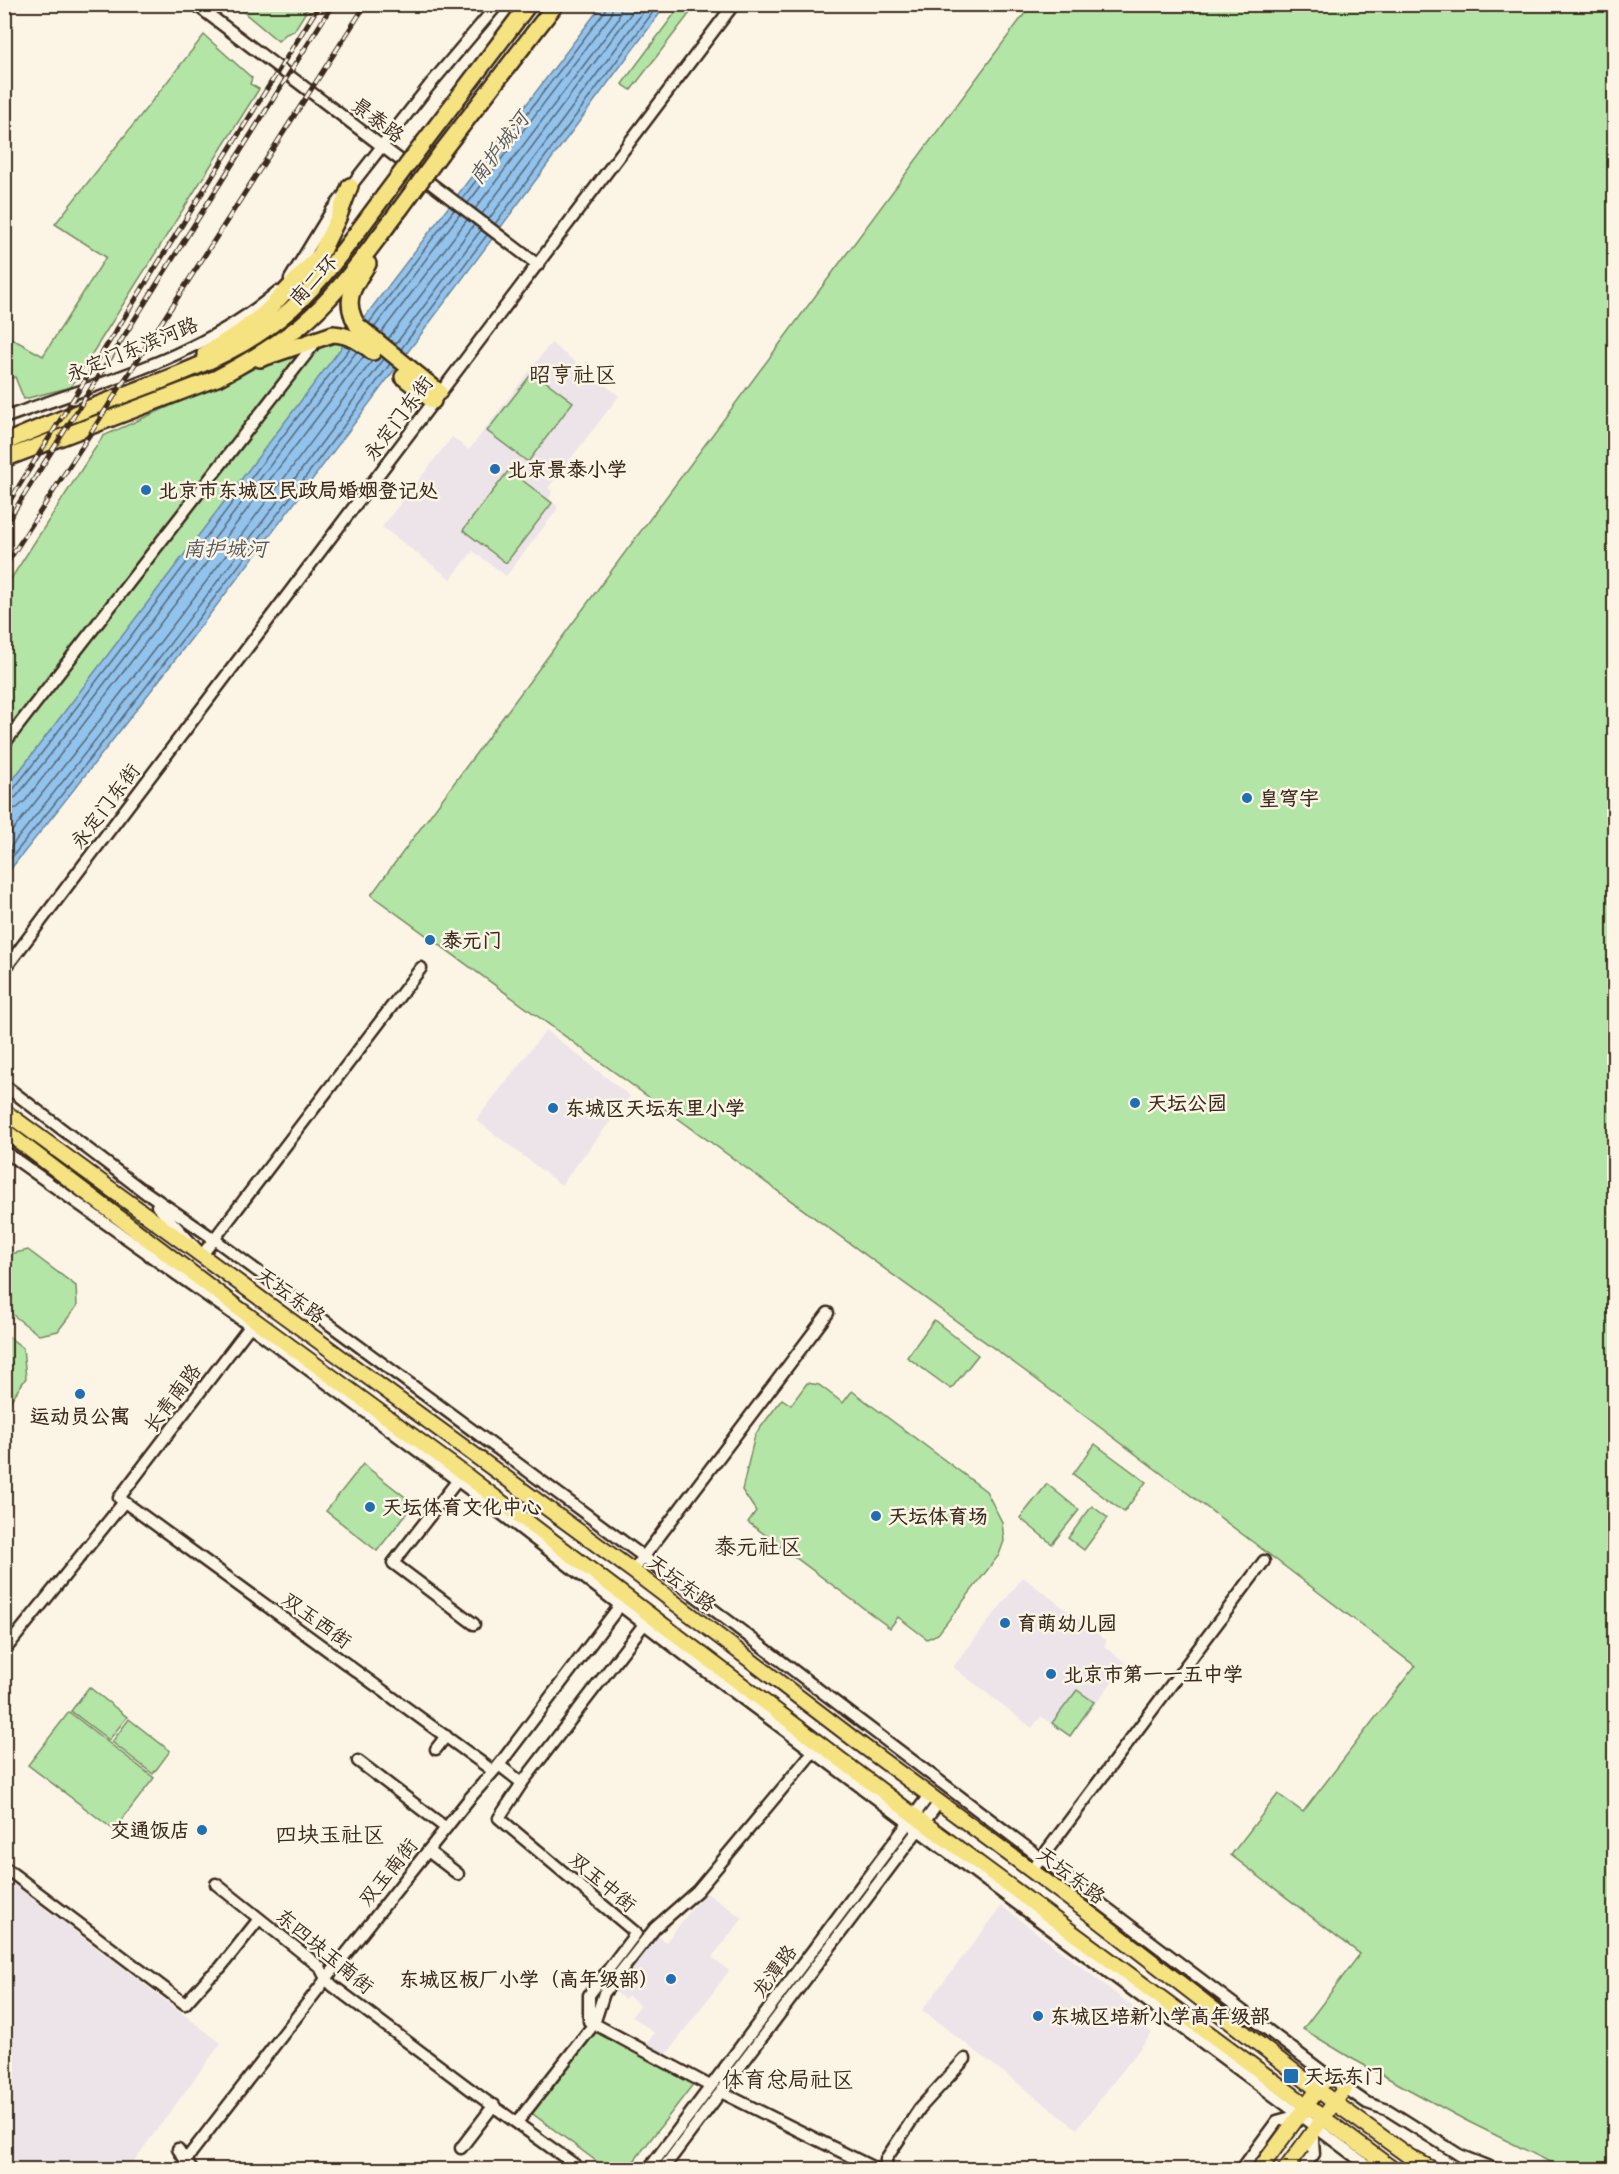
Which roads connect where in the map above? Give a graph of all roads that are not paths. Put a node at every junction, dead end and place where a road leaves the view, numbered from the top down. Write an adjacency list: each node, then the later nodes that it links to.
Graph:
1 (195, 4): 6 (street, 景泰路)
2 (498, 4): 6 (street)
3 (529, 4): 13 (highway, 南二环, bridge)
4 (556, 4): 8 (highway, 南二环, bridge)
5 (734, 4): 9 (street, 永定门东街)
6 (382, 145): 7 (street, 永定门东滨河路); 9 (street, 景泰路)
7 (350, 186): 13 (highway); 15 (street, 永定门东滨河路)
8 (400, 209): 11 (highway, 南二环); 12 (highway)
9 (538, 265): 14 (street, 永定门东街)
10 (327, 335): 11 (highway); 12 (highway); 18 (street)
11 (245, 364): 17 (highway, 南二环)
12 (412, 377): 14 (highway)
13 (167, 378): 16 (highway, 南二环)
14 (436, 397): 20 (street, 永定门东街)
15 (4, 418)
16 (4, 442)
17 (4, 459)
18 (4, 744)
19 (421, 968): 26 (street)
20 (4, 970)
21 (4, 1085): 25 (street)
22 (9, 1115): 28 (main road, 天坛东路)
23 (5, 1131): 29 (main road)
24 (4, 1151): 27 (street)
25 (143, 1190): 26 (street); 28 (street)
26 (214, 1239): 28 (street); 34 (street)
27 (149, 1255): 29 (street); 31 (street)
28 (202, 1255): 36 (main road, 天坛东路)
29 (204, 1280): 31 (main road)
30 (828, 1313): 34 (street)
31 (252, 1323): 32 (main road); 33 (street, 长青南路)
32 (460, 1477): 37 (main road); 39 (street)
33 (121, 1500): 40 (street, 长青南路); 41 (street, 双玉西街)
34 (644, 1557): 36 (street); 51 (street)
35 (1264, 1562): 51 (street)
36 (633, 1571): 47 (main road, 天坛东路)
37 (623, 1602): 38 (main road); 45 (street, 双玉南街)
38 (647, 1620): 42 (main road); 46 (street)
39 (474, 1624)
40 (4, 1651)
41 (446, 1736): 43 (street); 45 (street, 双玉西街)
42 (816, 1748): 48 (main road); 58 (street)
43 (436, 1749)
44 (358, 1761): 49 (street)
45 (496, 1768): 46 (street); 49 (street, 双玉南街)
46 (522, 1783): 58 (street, 双玉中街)
47 (935, 1798): 48 (street, 龙潭路); 53 (main road, 天坛东路)
48 (916, 1823): 61 (street, 龙潭路); 64 (street, 龙潭路); 67 (main road)
49 (446, 1828): 50 (street, 双玉南街)
50 (428, 1851): 54 (street); 57 (street, 双玉南街)
51 (1041, 1858): 53 (street); 60 (street)
52 (4, 1867): 56 (street, 东四块玉南街)
53 (1032, 1870): 63 (main road, 天坛东路)
54 (458, 1874)
55 (216, 1884): 56 (street)
56 (259, 1919): 57 (street, 东四块玉南街)
57 (326, 1979): 66 (street, 东四块玉南街); 72 (street, 双玉南街)
58 (594, 2024): 61 (street); 68 (street)
59 (965, 2059): 77 (street)
60 (1328, 2076): 62 (street); 63 (main road)
61 (710, 2086): 74 (street, 龙潭路)
62 (1345, 2088): 65 (main road); 85 (street)
63 (1318, 2090): 65 (main road, 天坛东路); 67 (main road)
64 (721, 2092): 75 (street, 龙潭路); 76 (street)
65 (1335, 2103): 69 (main road); 84 (main road, 天坛东路)
66 (494, 2106): 68 (street, 东四块玉南街); 70 (street)
67 (1302, 2111): 69 (main road); 78 (street); 79 (main road)
68 (518, 2121): 73 (street, 东四块玉南街)
69 (1319, 2123): 80 (main road); 81 (street); 82 (street); 83 (main road)
70 (461, 2148)
71 (178, 2149): 72 (street)
72 (186, 2166)
73 (582, 2169)
74 (648, 2169)
75 (663, 2169)
76 (878, 2169)
77 (886, 2169)
78 (1241, 2169)
79 (1259, 2169)
80 (1285, 2169)
81 (1302, 2169)
82 (1373, 2169)
83 (1394, 2169)
84 (1434, 2169)
85 (1497, 2169)

